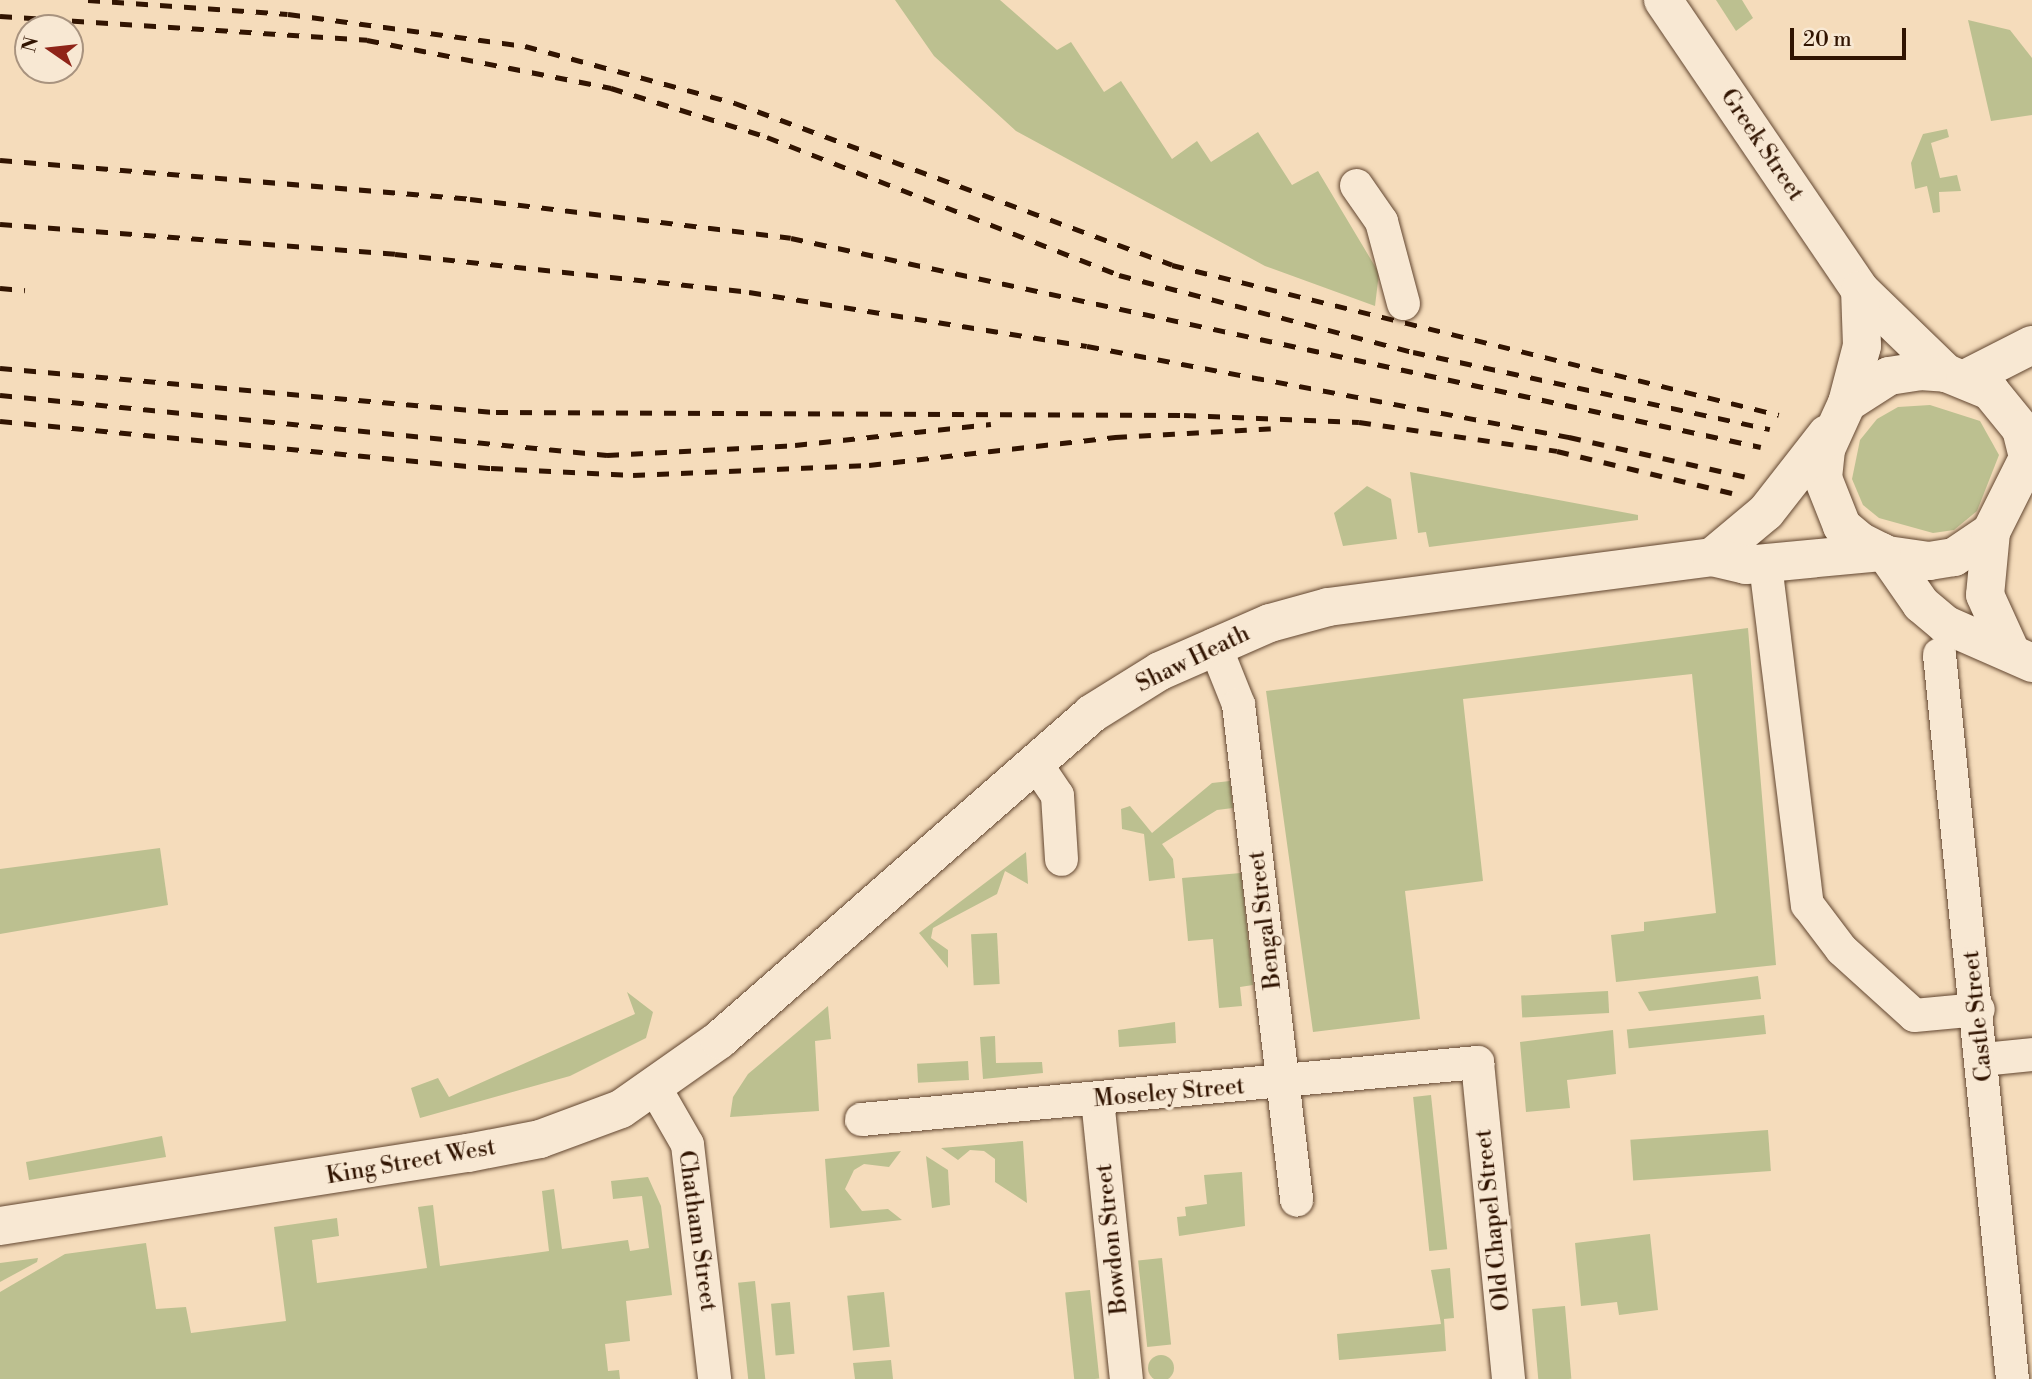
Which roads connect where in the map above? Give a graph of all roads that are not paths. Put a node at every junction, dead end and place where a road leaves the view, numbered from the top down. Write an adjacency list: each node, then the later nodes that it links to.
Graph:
1 (1663, 0): 3 (main road, Greek Street)
2 (1356, 185): 4 (street)
3 (1860, 290): 6 (main road, Greek Street); 7 (main road)
4 (1403, 303)
5 (2032, 345): 6 (main road)
6 (1956, 376): 7 (main road); 8 (main road)
7 (1841, 414): 10 (main road); 11 (main road)
8 (2030, 457): 9 (main road)
9 (1990, 532): 10 (main road); 15 (main road)
10 (1884, 554): 12 (main road, Shaw Heath); 15 (main road)
11 (1712, 557): 12 (main road, Shaw Heath); 13 (main road, Shaw Heath)
12 (1768, 580): 19 (street)
13 (1214, 644): 16 (main road, Shaw Heath); 23 (street, Bengal Street)
14 (1939, 654): 19 (street, Castle Street)
15 (2021, 656)
16 (1034, 761): 17 (street); 18 (main road, Shaw Heath)
17 (1060, 859)
18 (778, 987): 24 (main road, King Street West)
19 (1977, 1001): 21 (street, Castle Street)
20 (2032, 1054): 21 (street)
21 (1983, 1059): 32 (street, Castle Street)
22 (1477, 1062): 23 (street, Moseley Street); 31 (street, Old Chapel Street)
23 (1284, 1082): 25 (street, Moseley Street); 27 (street, Bengal Street)
24 (656, 1090): 28 (main road, King Street West); 29 (street, Chatham Street)
25 (1097, 1099): 26 (street, Moseley Street); 30 (street, Bowdon Street)
26 (861, 1119)
27 (1296, 1200)
28 (0, 1226)
29 (714, 1379)
30 (1126, 1379)
31 (1508, 1379)
32 (2011, 1379)

